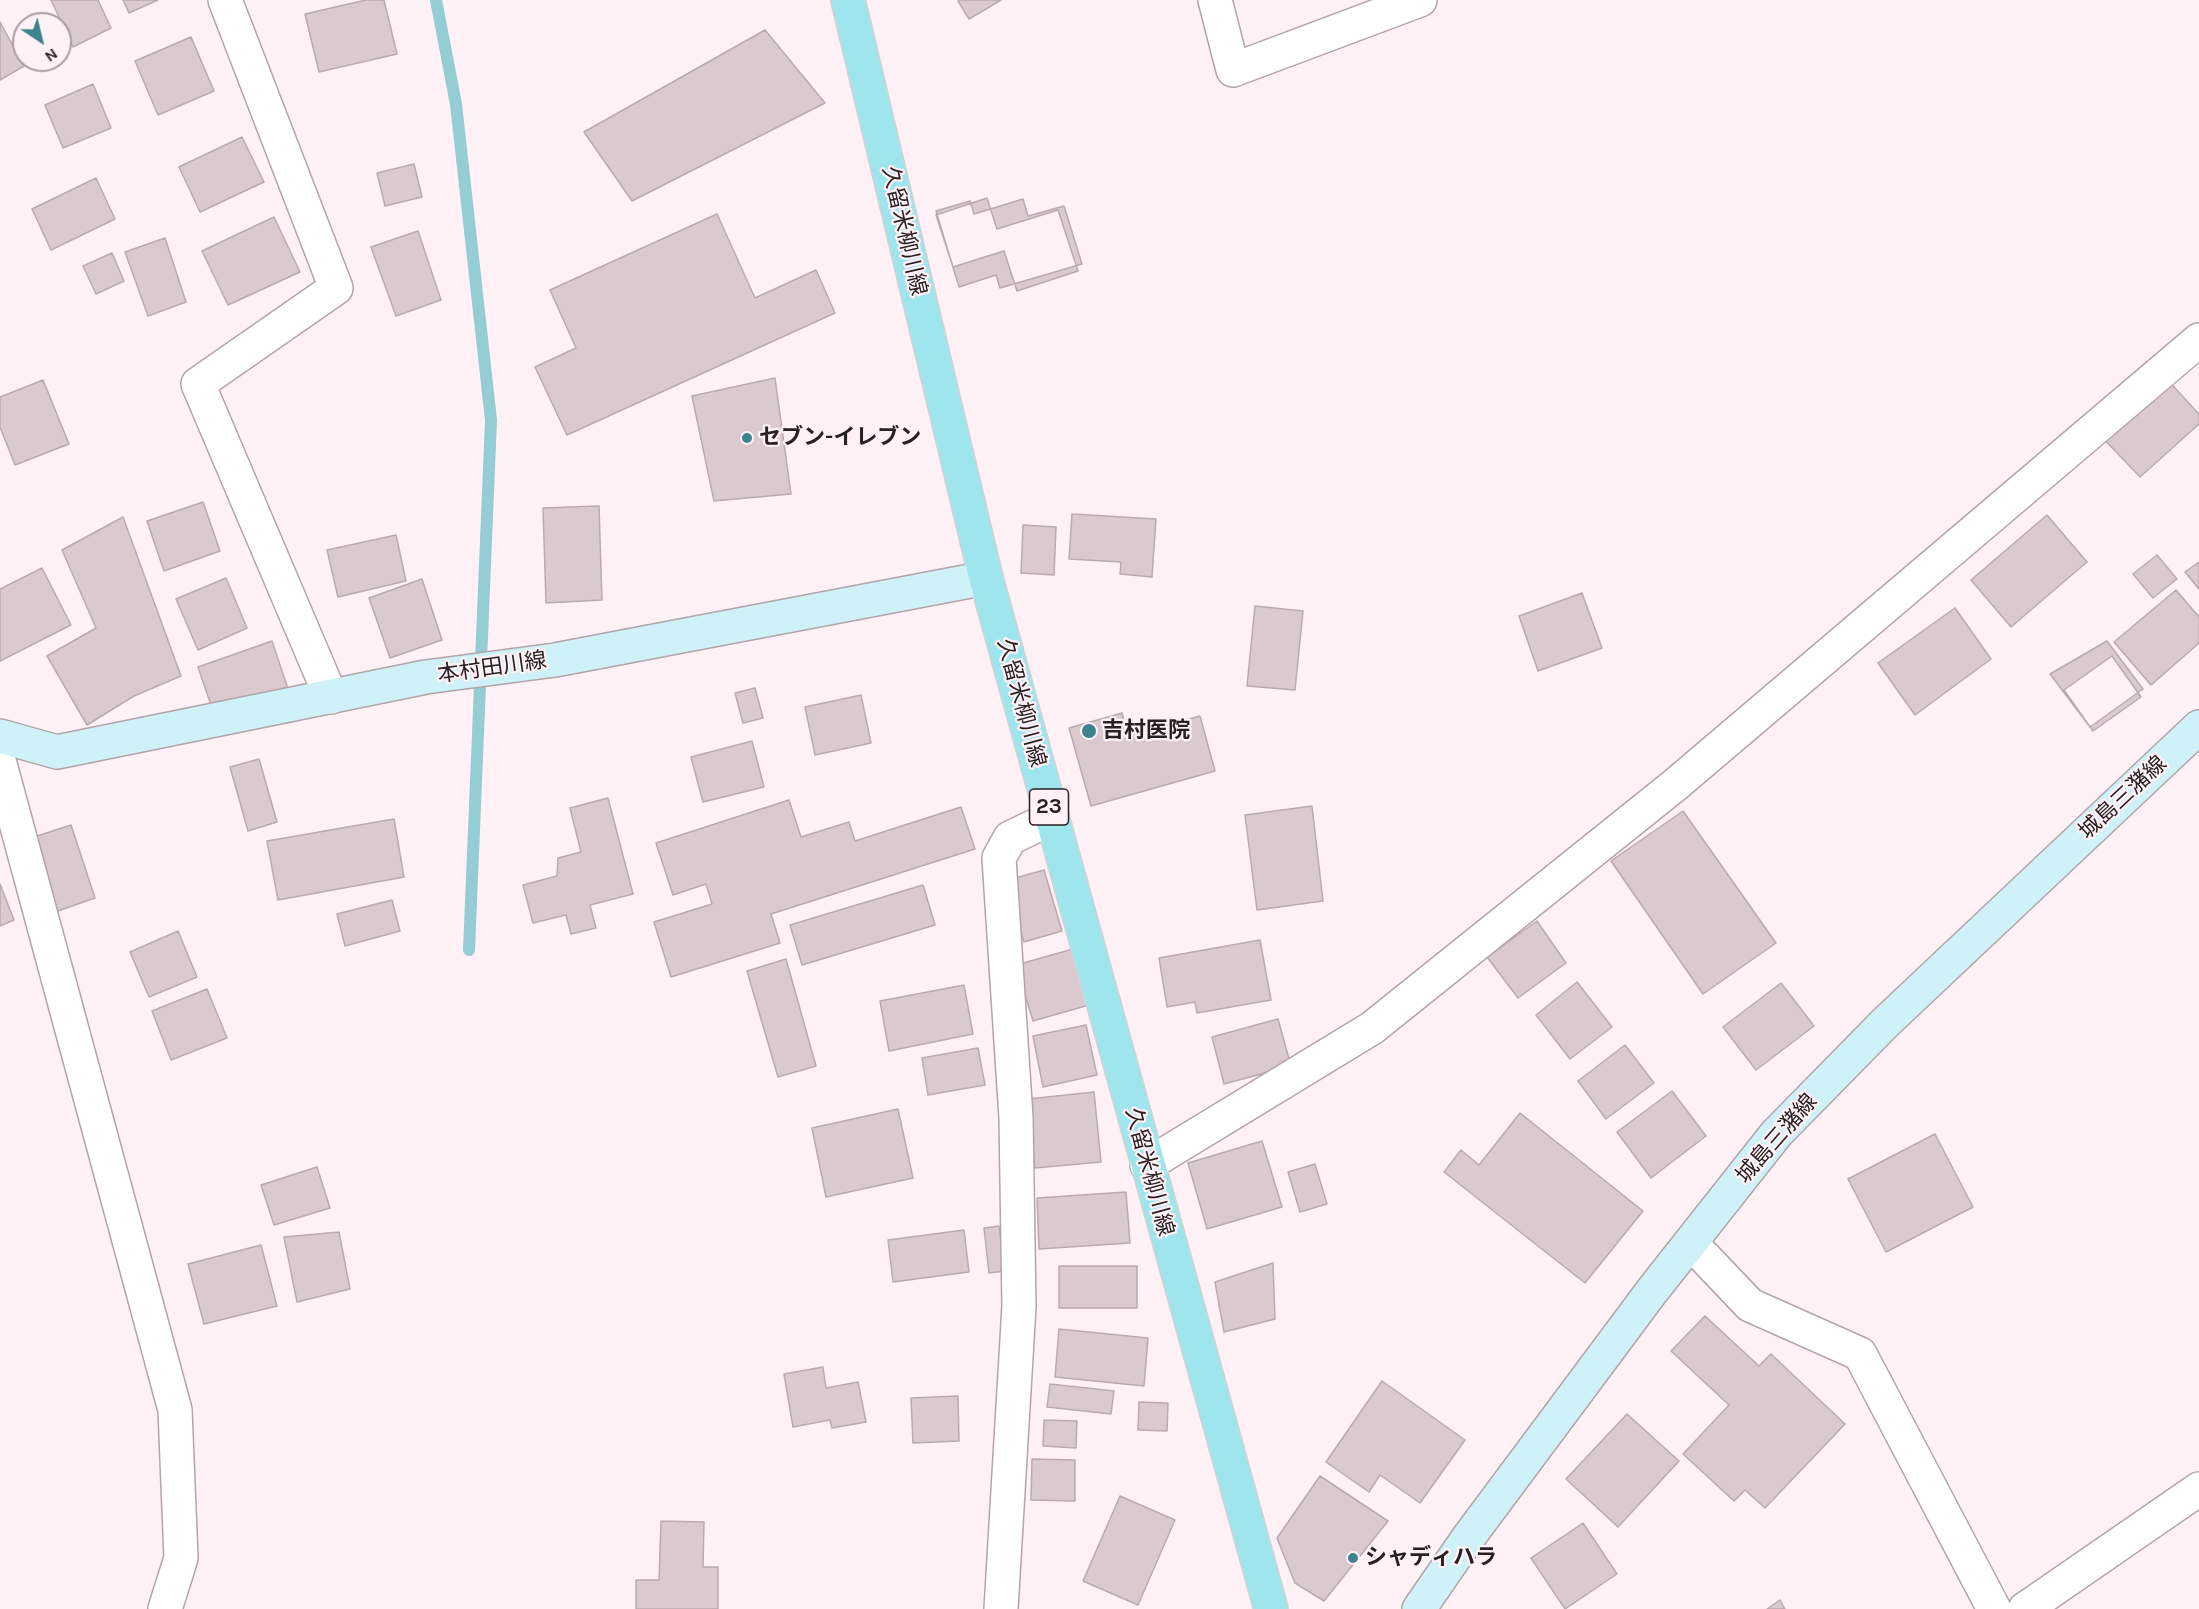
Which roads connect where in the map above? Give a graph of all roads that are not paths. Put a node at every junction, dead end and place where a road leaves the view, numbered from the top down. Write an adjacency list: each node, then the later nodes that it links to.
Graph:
1 (225, 0): 7 (street)
2 (848, 0): 6 (main road, 久留米柳川線 / 23)
3 (1215, 0): 4 (street)
4 (1420, 0)
5 (2199, 340): 12 (street)
6 (986, 578): 7 (main road, 本村田川線); 11 (main road, 久留米柳川線 / 23)
7 (331, 697): 9 (main road, 本村田川線)
8 (2199, 727): 13 (main road, 城島三潴線)
9 (0, 736)
10 (0, 764): 15 (street)
11 (1052, 818): 12 (main road, 久留米柳川線 / 23); 16 (street)
12 (1148, 1165): 17 (main road, 久留米柳川線 / 23)
13 (1691, 1243): 18 (main road, 城島三潴線); 19 (street)
14 (2199, 1489): 20 (street)
15 (165, 1609)
16 (1001, 1609)
17 (1271, 1609)
18 (1419, 1609)
19 (1994, 1609)
20 (2025, 1609)

